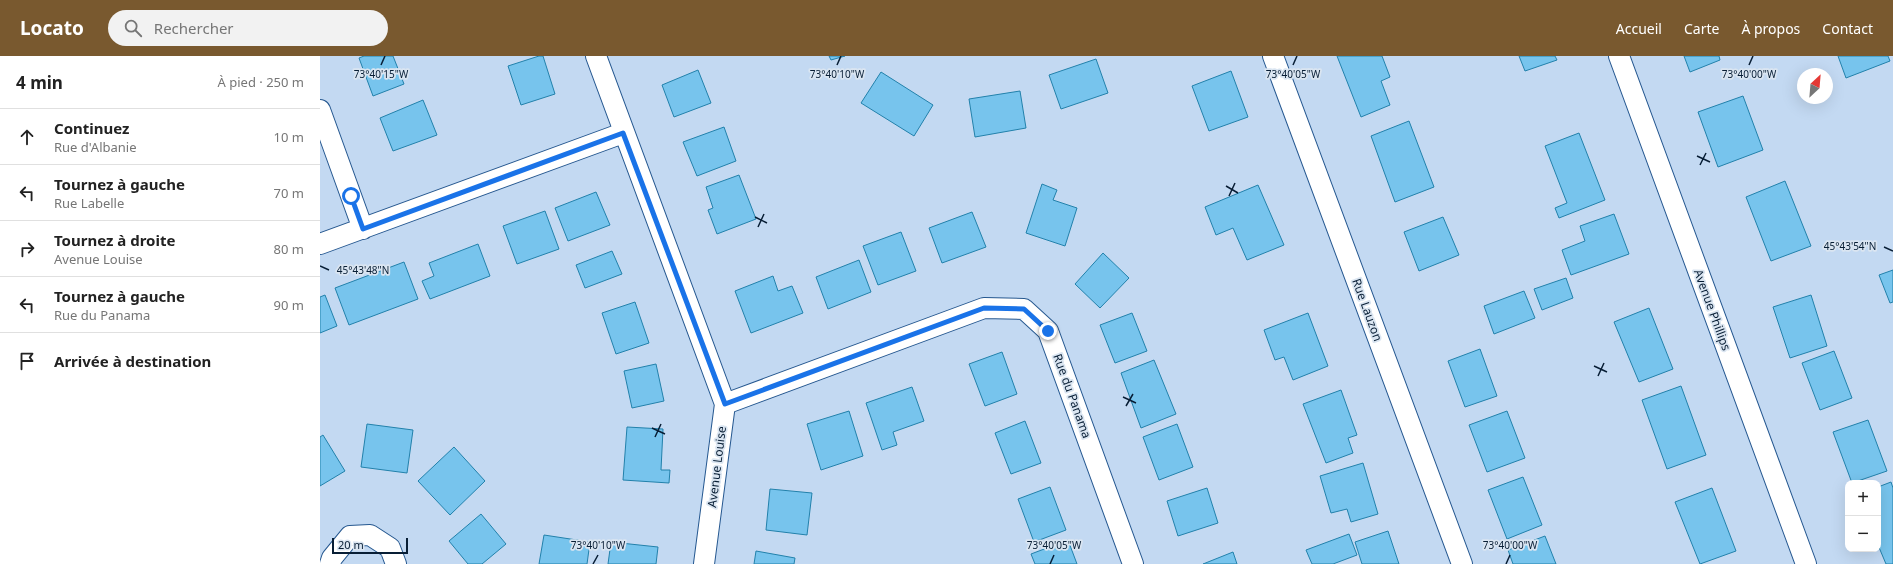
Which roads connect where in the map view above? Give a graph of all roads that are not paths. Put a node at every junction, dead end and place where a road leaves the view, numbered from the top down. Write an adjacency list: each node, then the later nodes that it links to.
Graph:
1 (596, 56): 5 (street, Avenue Louise)
2 (1273, 56): 13 (street, Rue Lauzon)
3 (1619, 56): 14 (street, Avenue Phillips)
4 (320, 110): 6 (street)
5 (623, 133): 6 (street); 8 (street, Avenue Louise)
6 (363, 229): 7 (street)
7 (320, 244)
8 (725, 404): 11 (street, Avenue Louise); 12 (street, Rue du Panama)
9 (330, 564): 10 (street)
10 (396, 564)
11 (704, 564)
12 (1133, 564)
13 (1462, 564)
14 (1806, 564)

